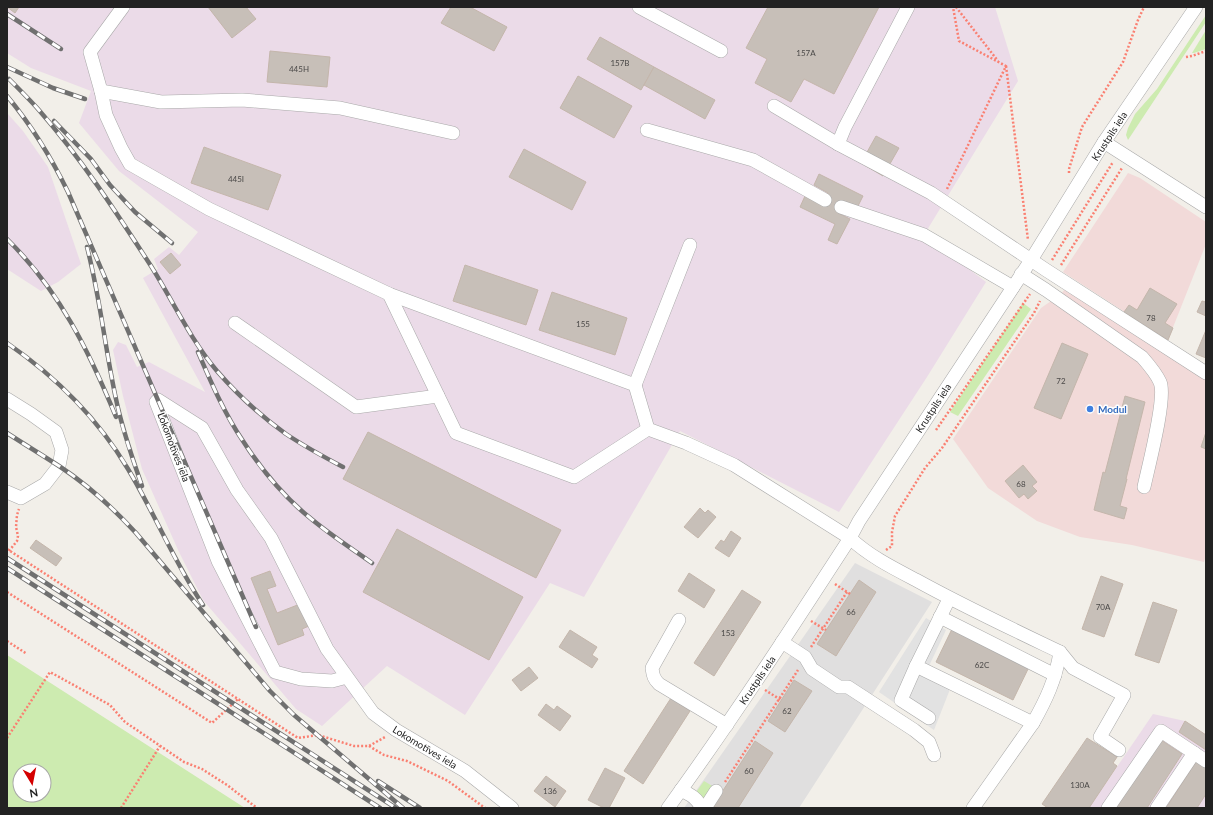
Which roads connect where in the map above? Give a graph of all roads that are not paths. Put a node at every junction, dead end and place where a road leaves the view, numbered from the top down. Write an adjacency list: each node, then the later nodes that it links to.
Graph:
1 (123, 7): 6 (street)
2 (639, 7): 5 (street)
3 (908, 7): 11 (street)
4 (1196, 7): 10 (street, Krustpils iela)
5 (721, 51)
6 (101, 91): 9 (street); 19 (street)
7 (774, 106): 11 (street)
8 (647, 130): 12 (street)
9 (453, 133)
10 (1104, 142): 14 (street); 16 (street, Krustpils iela)
11 (838, 144): 16 (street)
12 (825, 200)
13 (841, 207): 18 (street)
14 (1206, 207)
15 (690, 245): 22 (street)
16 (1031, 260): 17 (street, Krustpils iela); 21 (street)
17 (1021, 274): 18 (street, Krustpils iela); 26 (street)
18 (1013, 287): 28 (street, Krustpils iela)
19 (389, 294): 22 (street); 23 (street)
20 (235, 323): 23 (street)
21 (1206, 373)
22 (635, 384): 25 (street)
23 (438, 396): 25 (street)
24 (7, 399): 27 (street)
25 (648, 429): 28 (street)
26 (1144, 487)
27 (7, 492)
28 (850, 538): 29 (street); 32 (street, Krustpils iela)
29 (949, 599): 30 (street); 33 (street)
30 (940, 618): 34 (street); 35 (street)
31 (679, 620): 39 (street)
32 (782, 642): 39 (street, Krustpils iela); 42 (street)
33 (1060, 652): 35 (street); 40 (street)
34 (916, 666): 37 (street); 38 (street)
35 (1055, 675): 38 (street)
36 (346, 677): 36 (street, Lokomotīves iela); 46 (street, Lokomotīves iela)
37 (929, 718)
38 (1032, 723): 50 (street)
39 (727, 725): 44 (street, Krustpils iela)
40 (1118, 750)
41 (1194, 753): 43 (street); 51 (street); 52 (street)
42 (934, 755)
43 (1206, 761)
44 (681, 790): 47 (street, Krustpils iela); 48 (street)
45 (716, 790): 49 (street)
46 (512, 808)
47 (668, 808)
48 (701, 808)
49 (705, 808)
50 (973, 808)
51 (1108, 808)
52 (1158, 808)

